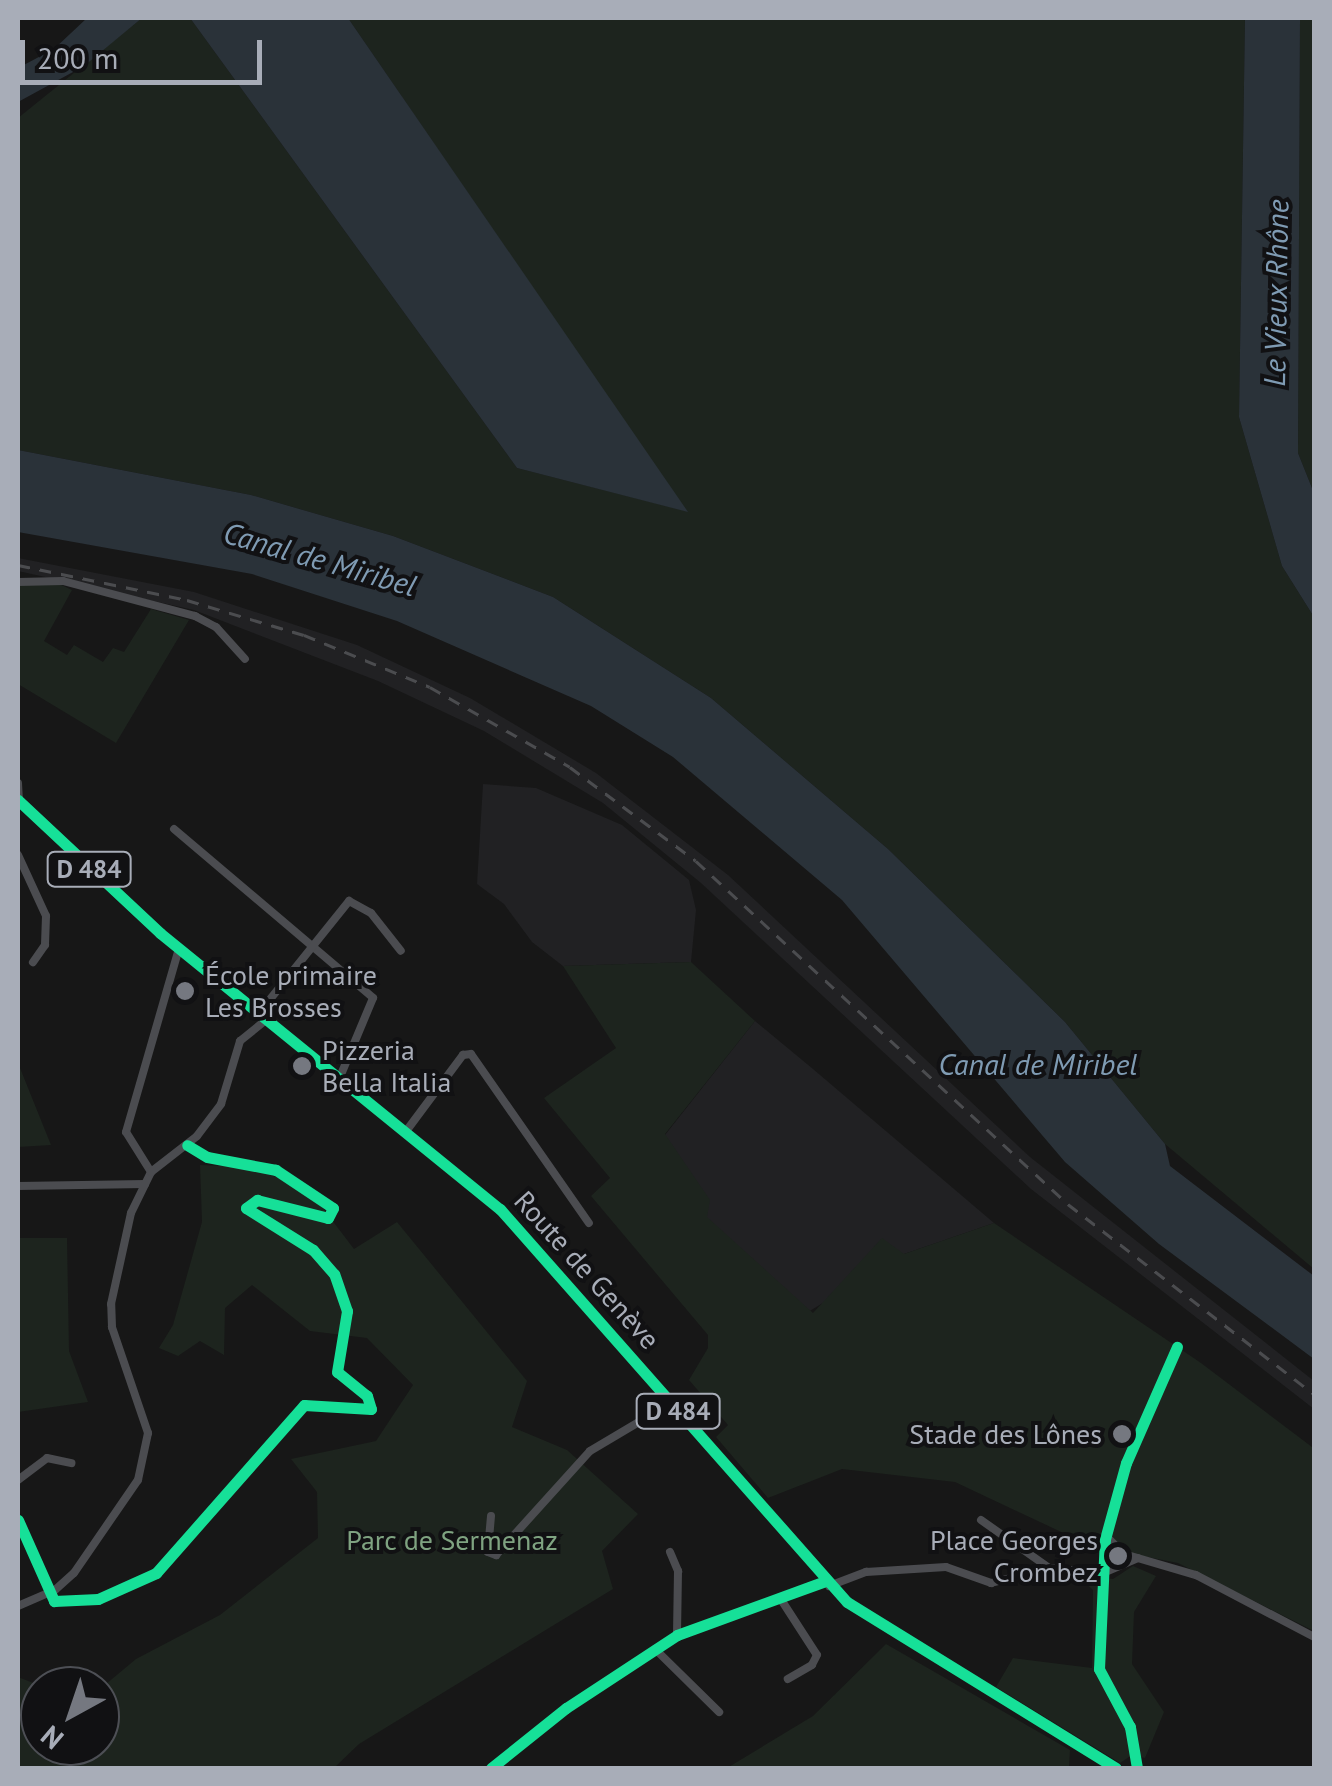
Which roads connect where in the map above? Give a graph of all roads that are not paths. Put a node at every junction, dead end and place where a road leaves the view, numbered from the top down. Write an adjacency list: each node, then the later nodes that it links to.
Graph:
1 (18, 582): 2 (street)
2 (245, 659)
3 (18, 783): 4 (street)
4 (18, 802): 8 (street, Route de Genève / D 484)
5 (174, 829): 7 (street)
6 (18, 855): 10 (street)
7 (312, 946): 9 (street); 11 (street); 12 (street)
8 (179, 948): 11 (street, Route de Genève / D 484); 15 (street)
9 (400, 951)
10 (33, 962)
11 (264, 1016): 12 (street, Route de Genève / D 484); 14 (street)
12 (340, 1077): 13 (street, Route de Genève / D 484)
13 (407, 1130): 18 (street); 20 (street, Route de Genève / D 484)
14 (187, 1145): 15 (street); 32 (street)
15 (152, 1172): 16 (street)
16 (144, 1184): 17 (street); 32 (street)
17 (18, 1186)
18 (589, 1222)
19 (1176, 1348): 26 (street)
20 (671, 1403): 23 (street); 31 (street, Route de Genève / D 484)
21 (71, 1463): 22 (street)
22 (18, 1480)
23 (492, 1516)
24 (18, 1520): 32 (street)
25 (981, 1520): 29 (street)
26 (1106, 1536): 28 (street); 30 (street)
27 (670, 1552): 35 (street)
28 (1138, 1558): 30 (street); 36 (street)
29 (1049, 1568): 30 (street); 31 (street)
30 (1103, 1573): 42 (street)
31 (827, 1584): 33 (street); 41 (street, Route de Genève / D 484)
32 (48, 1594): 34 (street)
33 (782, 1601): 35 (street); 38 (street)
34 (18, 1606)
35 (677, 1634): 37 (street)
36 (1314, 1636)
37 (654, 1649): 39 (street); 40 (street)
38 (788, 1678)
39 (719, 1712)
40 (491, 1768)
41 (1116, 1768)
42 (1137, 1768)

